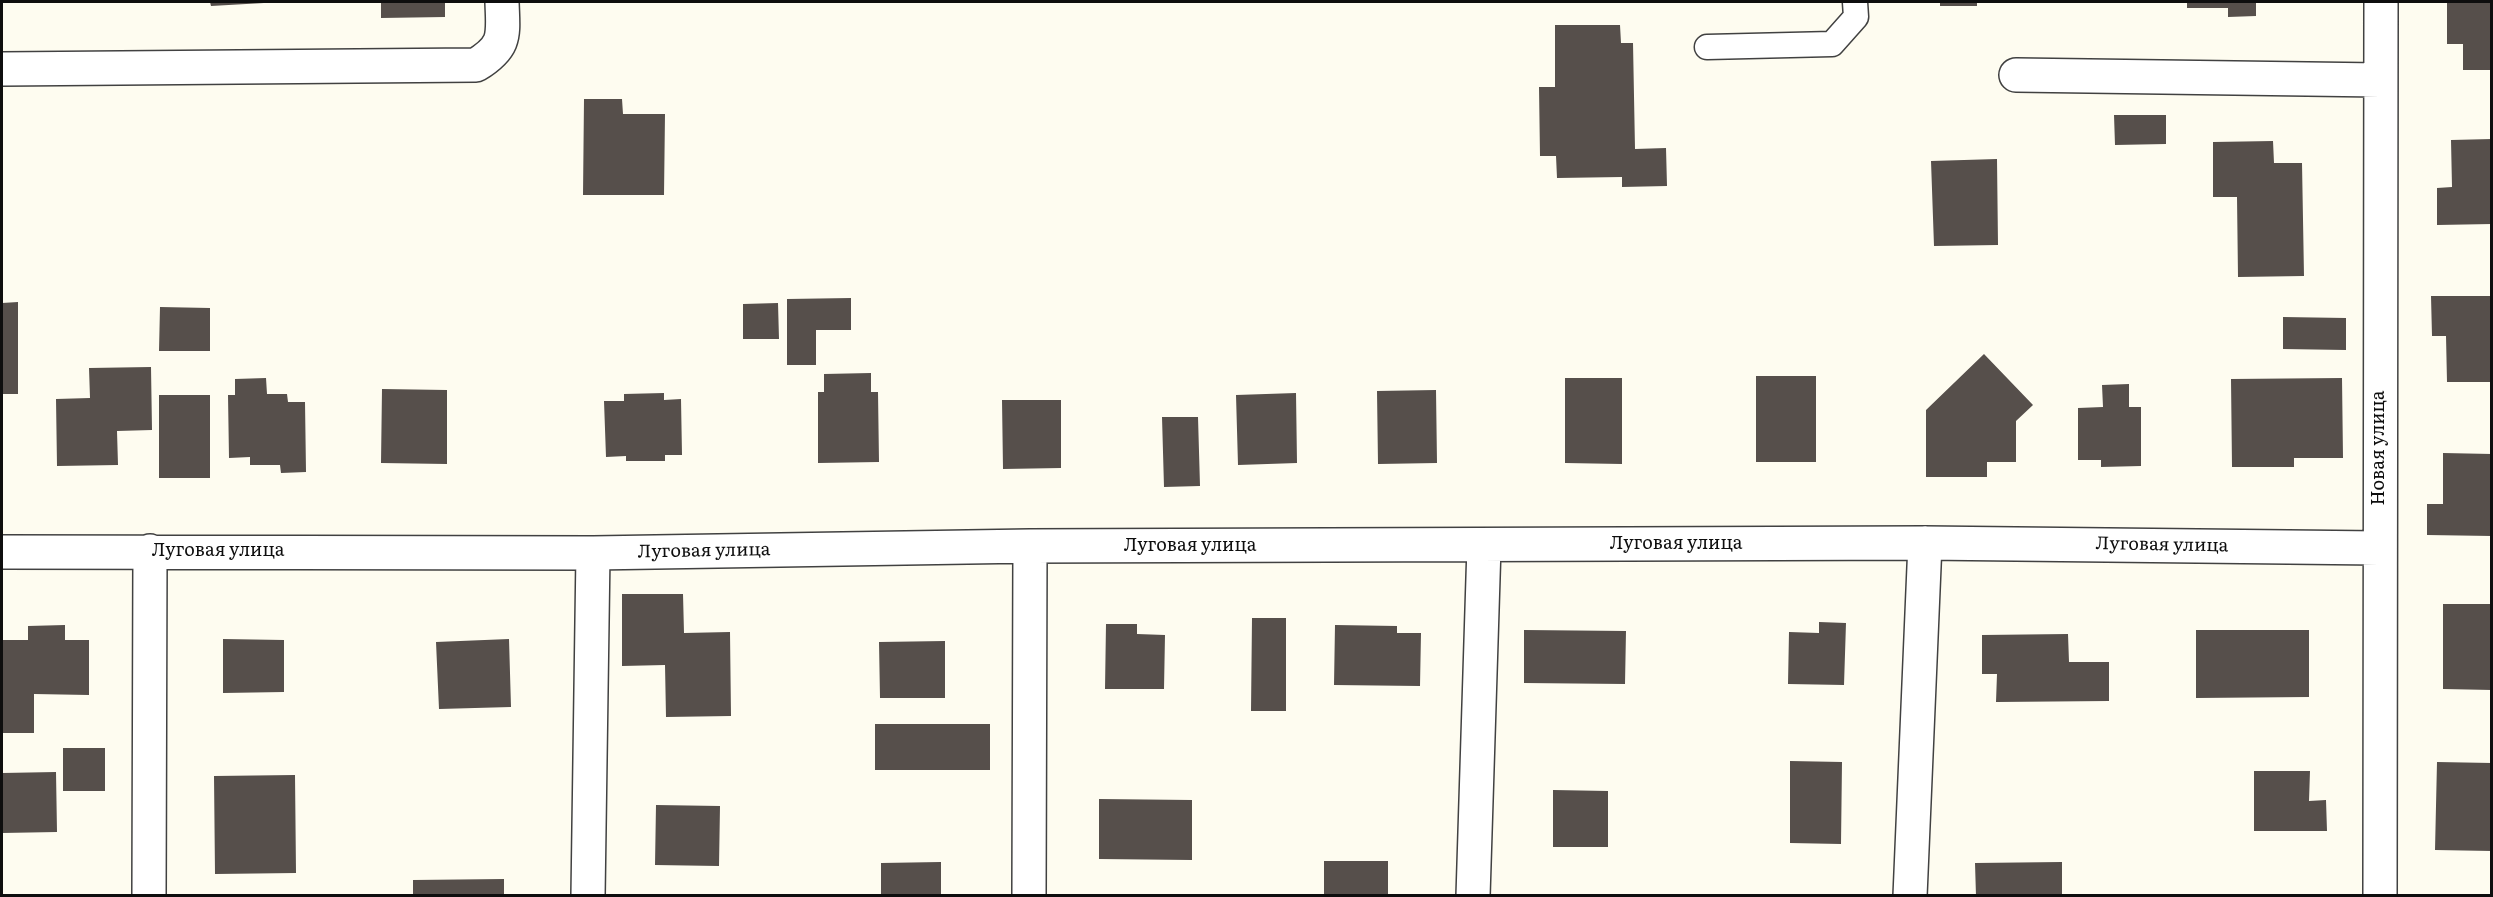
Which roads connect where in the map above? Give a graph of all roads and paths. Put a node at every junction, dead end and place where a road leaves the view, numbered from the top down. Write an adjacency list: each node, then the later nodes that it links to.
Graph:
1 (502, 2): 5 (street)
2 (1856, 2): 4 (lane)
3 (2381, 2): 7 (street, Новая улица)
4 (1707, 47)
5 (2, 69)
6 (2016, 75): 7 (street)
7 (2380, 80): 11 (street, Новая улица)
8 (1925, 543): 10 (street, Луговая улица); 11 (street, Луговая улица); 19 (street)
9 (1030, 546): 10 (street, Луговая улица); 14 (street, Луговая улица); 17 (street)
10 (1484, 546): 18 (street)
11 (2379, 548): 20 (street, Новая улица)
12 (150, 551): 13 (street, Луговая улица); 14 (street, Луговая улица); 15 (street)
13 (2, 552)
14 (593, 553): 16 (street)
15 (149, 896)
16 (588, 896)
17 (1029, 896)
18 (1473, 896)
19 (1910, 896)
20 (2380, 896)

